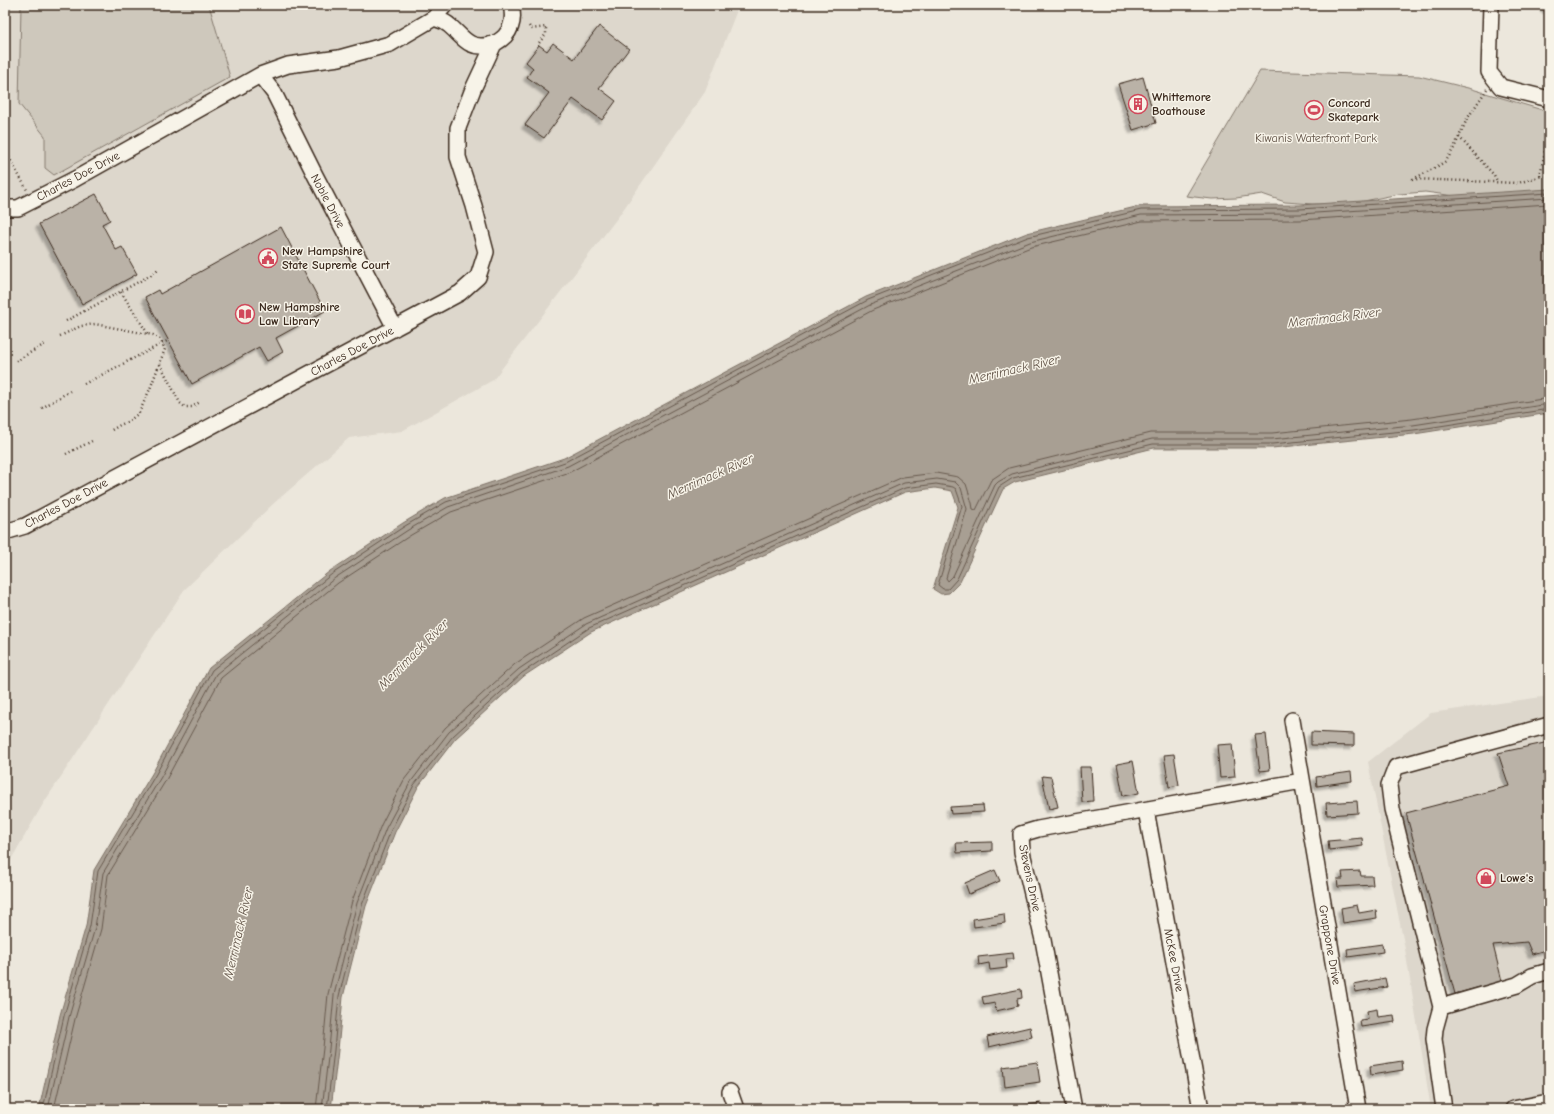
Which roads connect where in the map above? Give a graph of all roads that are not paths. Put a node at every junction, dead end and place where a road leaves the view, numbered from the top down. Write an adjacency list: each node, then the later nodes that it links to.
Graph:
1 (445, 5): 4 (street, Charles Doe Drive)
2 (511, 5): 5 (street, Charles Doe Drive)
3 (1491, 5): 7 (street)
4 (434, 18): 5 (street); 6 (street, Charles Doe Drive)
5 (494, 44): 9 (street, Charles Doe Drive)
6 (260, 76): 8 (street, Charles Doe Drive); 9 (street, Noble Drive)
7 (1549, 99)
8 (5, 208)
9 (395, 328): 10 (street, Charles Doe Drive)
10 (5, 532)
11 (1292, 720): 13 (street, Grappone Drive)
12 (1549, 725): 16 (street)
13 (1302, 782): 14 (street, Stevens Drive); 21 (street, Grappone Drive)
14 (1146, 810): 19 (street, Stevens Drive); 20 (street, McKee Drive)
15 (1549, 971): 16 (street)
16 (1441, 1008): 22 (street)
17 (730, 1092): 18 (street)
18 (736, 1109)
19 (1074, 1109)
20 (1202, 1109)
21 (1358, 1109)
22 (1444, 1109)
23 (1513, 1109): 24 (street)
24 (1544, 1109)

